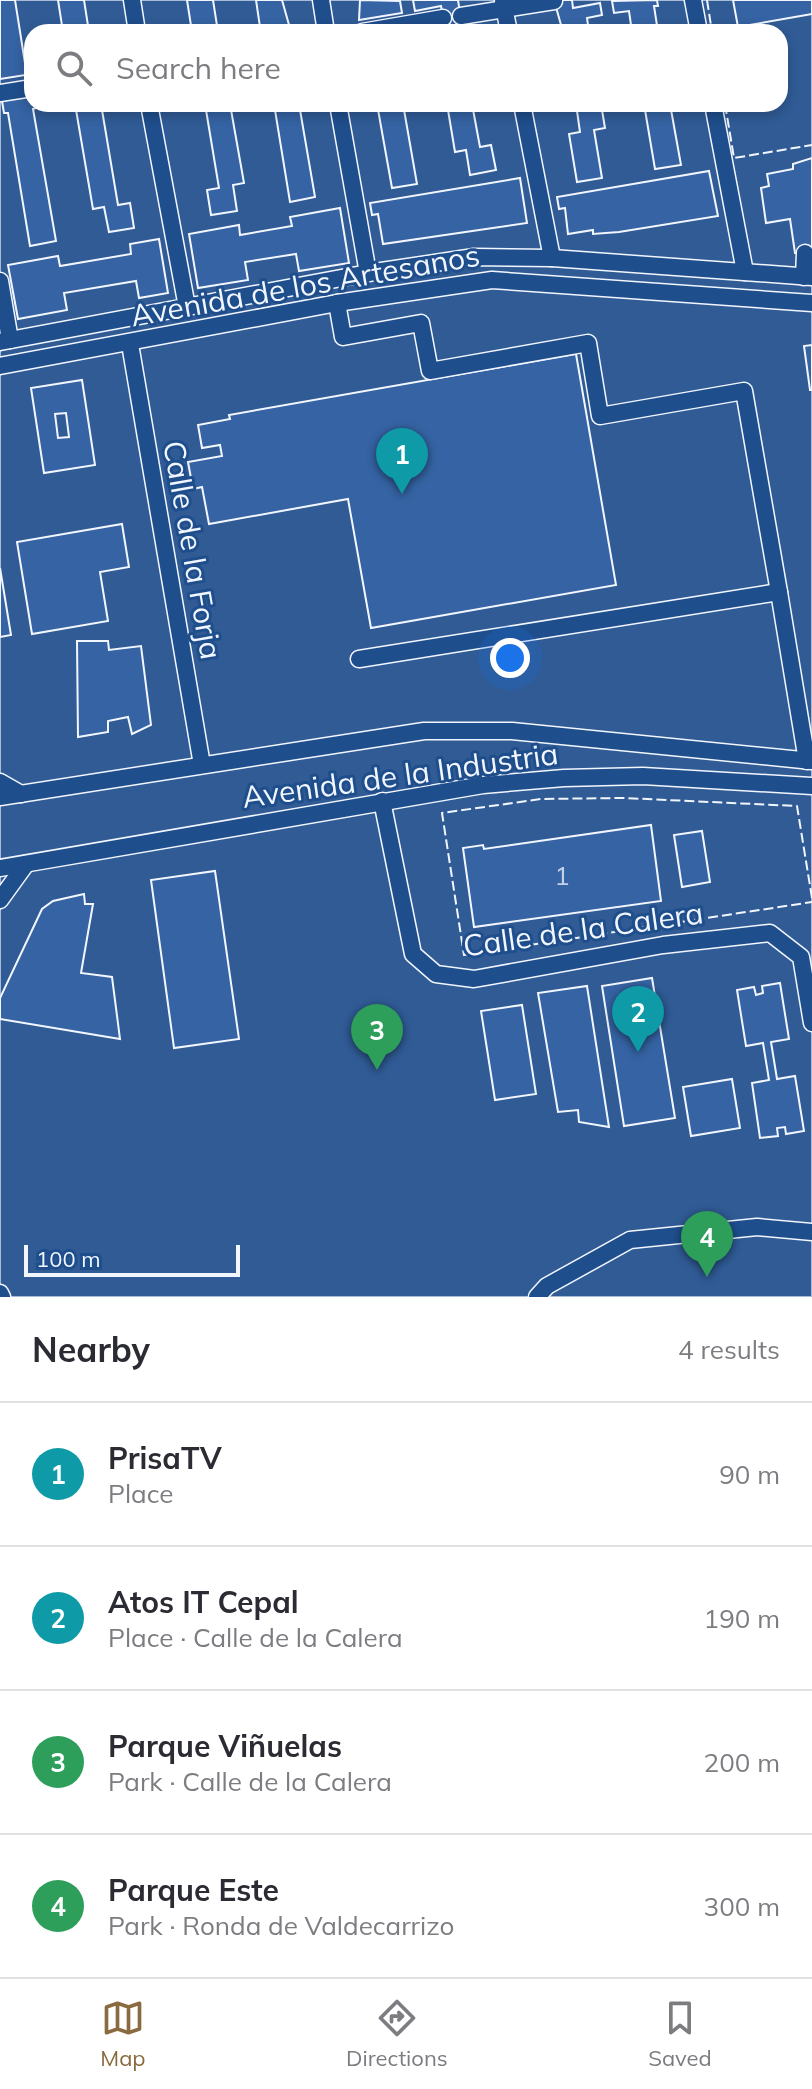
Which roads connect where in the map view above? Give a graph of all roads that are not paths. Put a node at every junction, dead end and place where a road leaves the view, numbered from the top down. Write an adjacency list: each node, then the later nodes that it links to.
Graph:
1 (132, 0): 8 (street)
2 (321, 0): 9 (street)
3 (693, 0): 11 (street)
4 (554, 1): 5 (street)
5 (504, 5): 6 (street)
6 (461, 16)
7 (443, 18): 10 (street)
8 (136, 24)
9 (325, 24)
10 (408, 24)
11 (698, 24)
12 (24, 89): 13 (street)
13 (0, 93)
14 (150, 112): 26 (street)
15 (339, 112): 21 (street)
16 (524, 112): 19 (street)
17 (715, 112): 20 (street)
18 (805, 253): 22 (street)
19 (552, 258): 20 (street, Avenida de los Artesanos); 21 (street, Avenida de los Artesanos)
20 (745, 272): 22 (street, Avenida de los Artesanos)
21 (368, 273): 26 (street, Avenida de los Artesanos)
22 (808, 277)
23 (0, 281): 27 (street)
24 (337, 303): 25 (street, Avenida de los Artesanos); 28 (street, Avenida de los Artesanos); 30 (street)
25 (812, 303)
26 (187, 307): 27 (street, Avenida de los Artesanos)
27 (5, 341)
28 (130, 344): 29 (street, Avenida de los Artesanos); 33 (street, Calle de la Forja)
29 (0, 366)
30 (779, 592): 31 (street); 32 (street)
31 (359, 659)
32 (810, 761): 33 (street, Avenida de la Industria)
33 (202, 765): 36 (street, Avenida de la Industria)
34 (0, 782): 36 (street)
35 (812, 786): 38 (street, Avenida de la Industria)
36 (21, 794): 37 (street, Avenida de la Industria)
37 (0, 797)
38 (382, 801): 39 (street, Avenida de la Industria); 42 (street, Calle de la Calera)
39 (26, 864): 40 (street, Avenida de la Industria); 41 (street)
40 (0, 868)
41 (0, 900)
42 (812, 1023)
43 (812, 1232): 44 (street)
44 (537, 1297)

